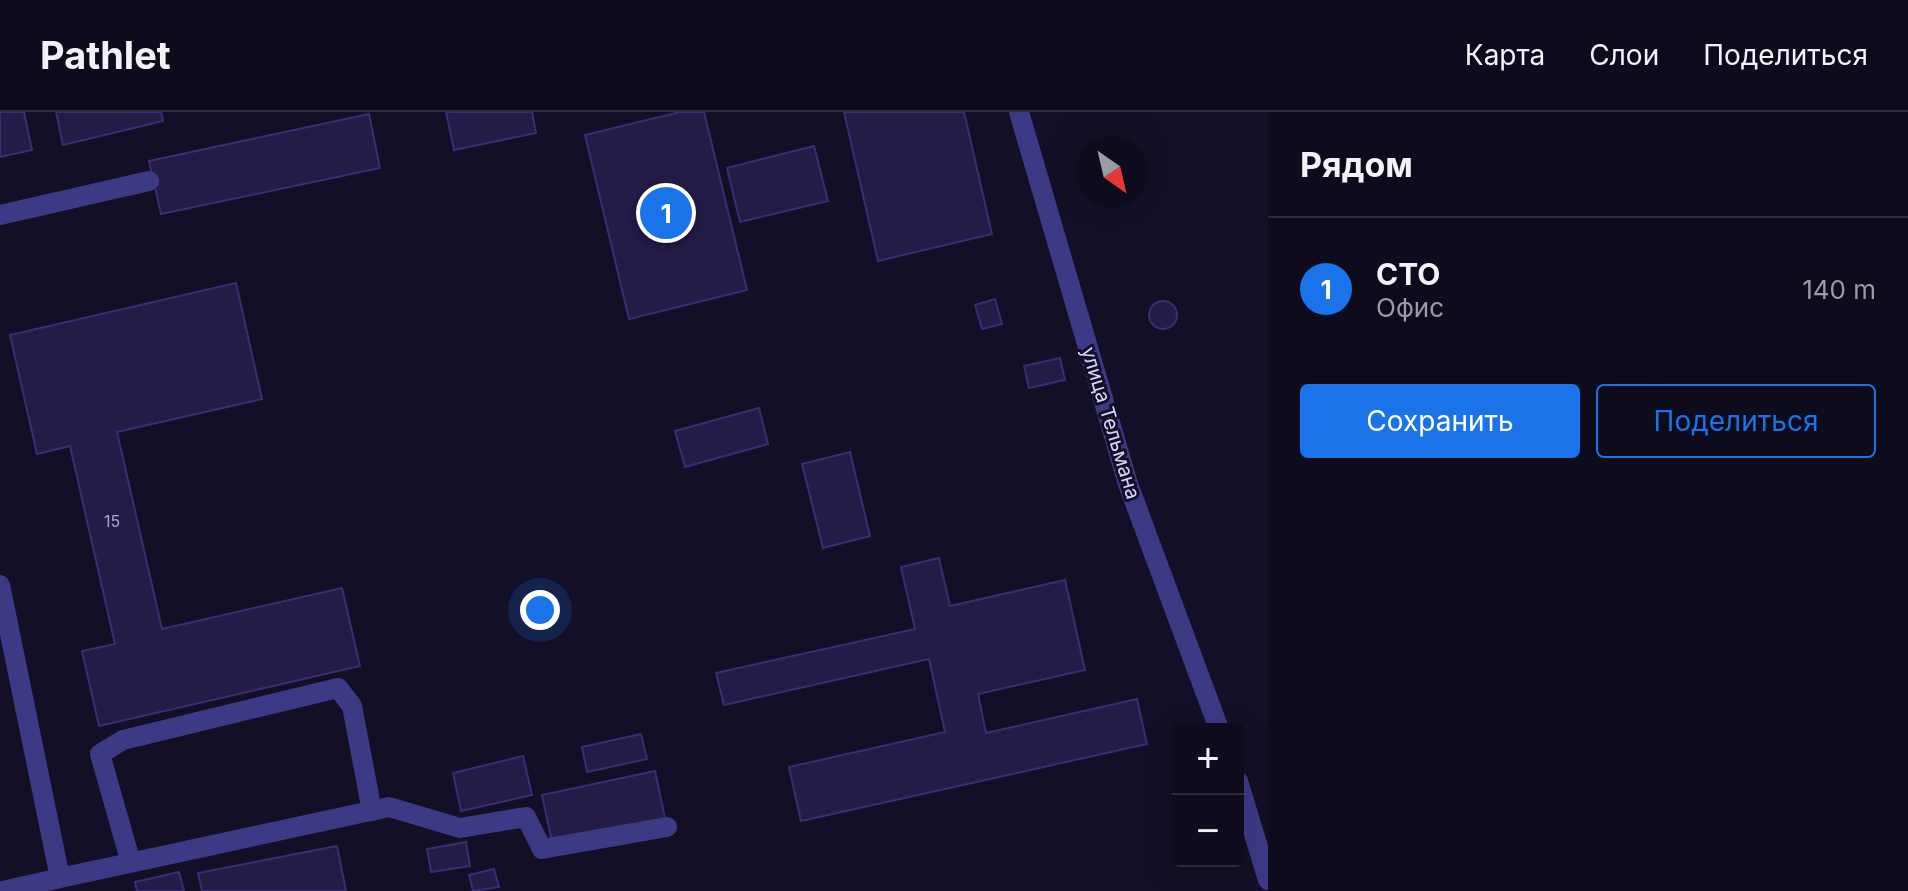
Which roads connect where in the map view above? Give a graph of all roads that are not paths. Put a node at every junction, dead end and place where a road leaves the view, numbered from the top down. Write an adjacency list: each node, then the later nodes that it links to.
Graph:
1 (1019, 112): 5 (street, улица Тельмана)
2 (149, 181): 3 (street)
3 (0, 215)
4 (0, 585): 10 (street)
5 (1217, 723)
6 (1242, 795): 11 (street)
7 (372, 811): 8 (street); 9 (street); 9 (street)
8 (667, 827)
9 (131, 863): 10 (street)
10 (60, 878): 12 (street)
11 (1268, 880)
12 (3, 891)

